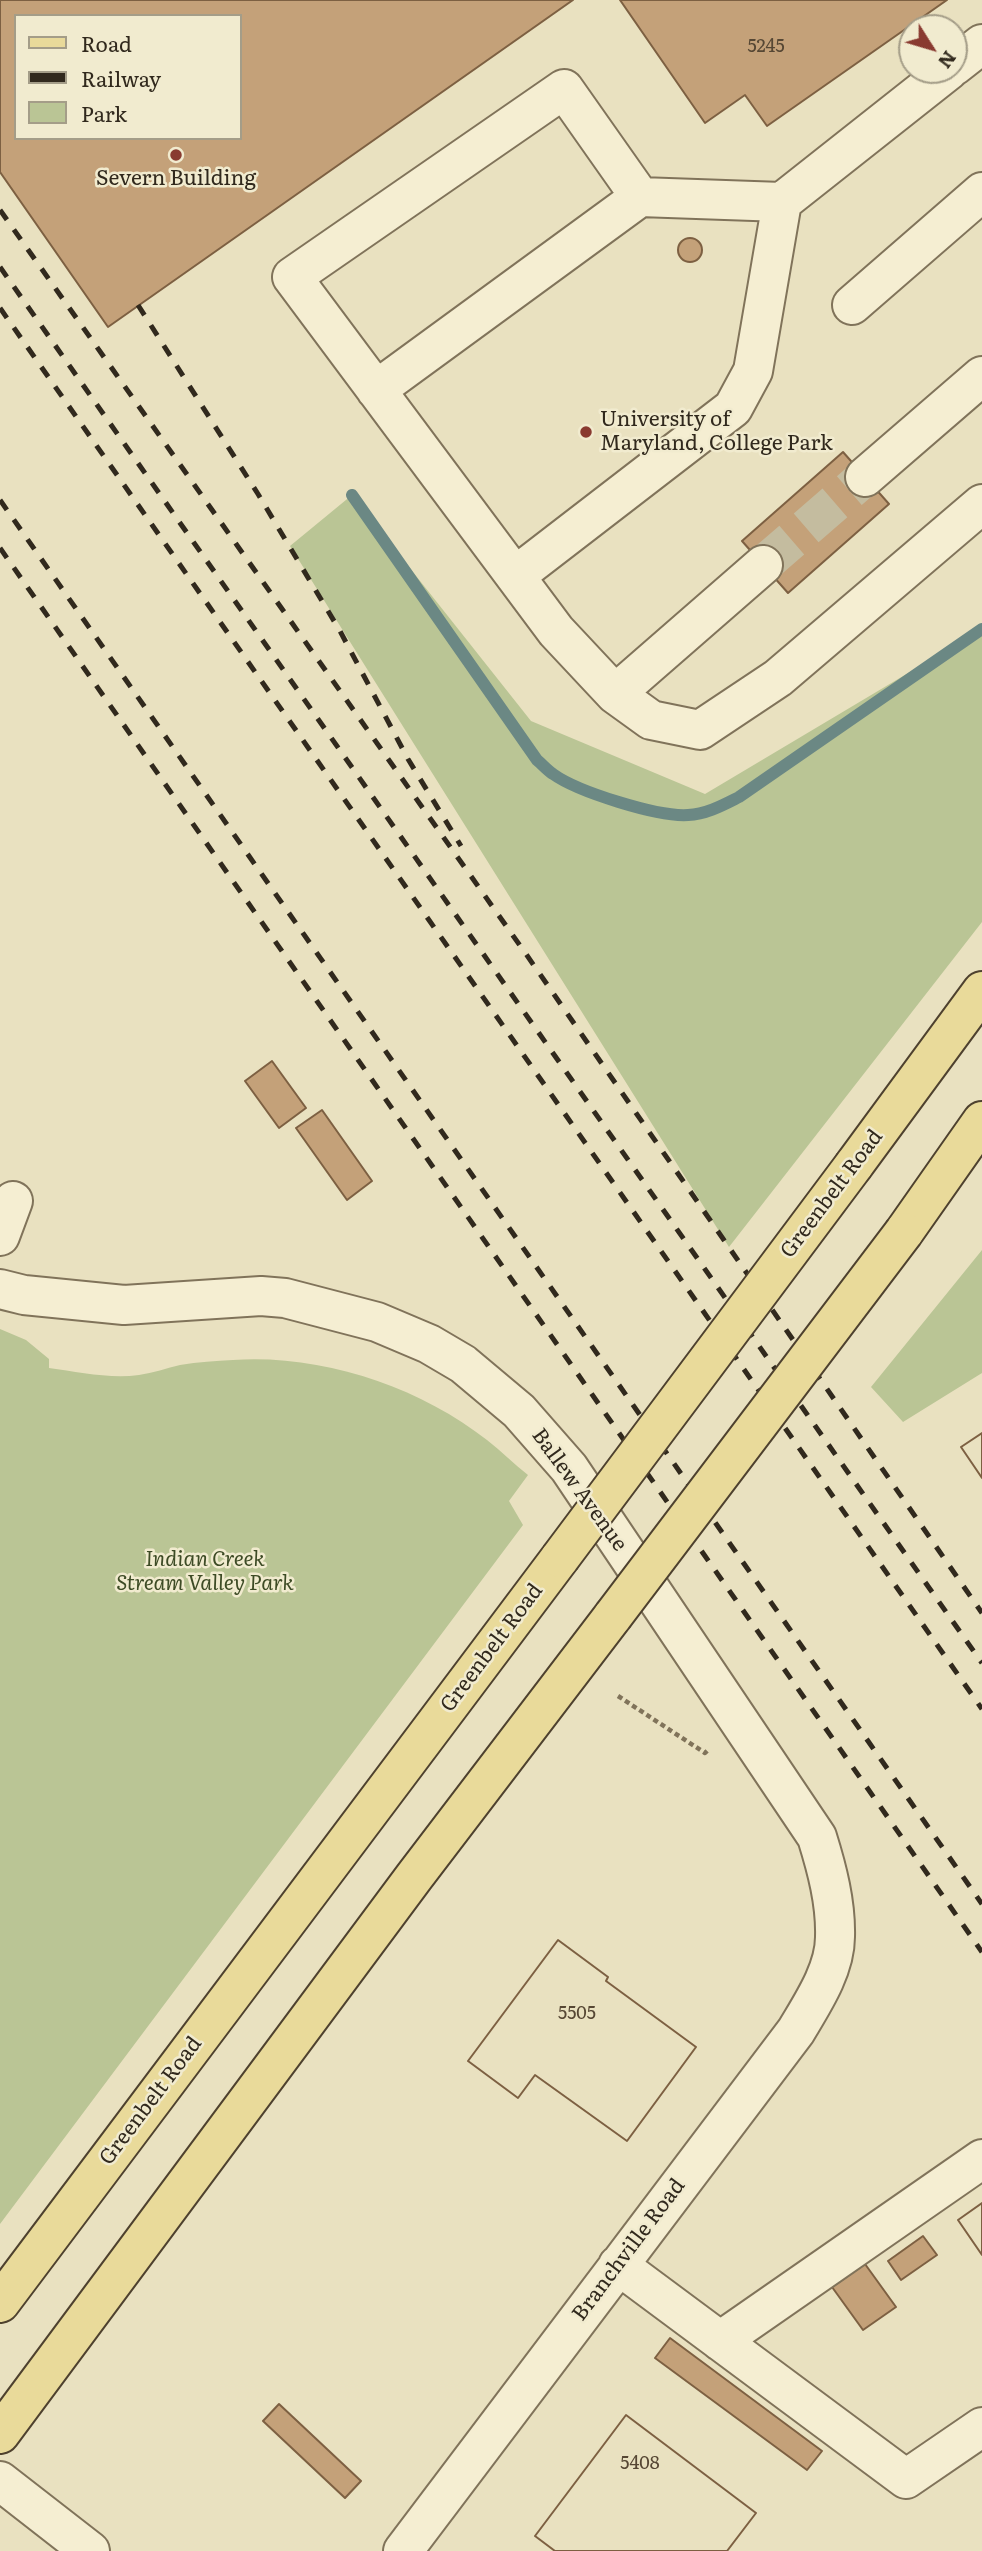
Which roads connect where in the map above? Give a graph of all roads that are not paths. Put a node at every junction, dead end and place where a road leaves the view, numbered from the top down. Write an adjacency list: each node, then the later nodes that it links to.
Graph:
1 (982, 44): 2 (street)
2 (968, 55)
3 (931, 84): 6 (street)
4 (982, 192): 7 (street)
5 (640, 197): 6 (street); 9 (street); 9 (street)
6 (782, 202): 13 (street)
7 (852, 306)
8 (982, 376): 10 (street)
9 (376, 390): 13 (street)
10 (865, 477)
11 (982, 504): 14 (street)
12 (763, 565): 14 (street)
13 (515, 576): 14 (street)
14 (615, 694)
15 (982, 991): 21 (main road, Greenbelt Road, bridge)
16 (982, 1121): 24 (main road, bridge)
17 (0, 1289): 18 (street, Ballew Avenue)
18 (835, 1939): 20 (street, Branchville Road)
19 (982, 2160): 22 (street)
20 (618, 2265): 22 (street); 27 (street, Branchville Road)
21 (0, 2304)
22 (720, 2341): 23 (street)
23 (982, 2427)
24 (0, 2434)
25 (0, 2481): 26 (street)
26 (90, 2551)
27 (403, 2551)

